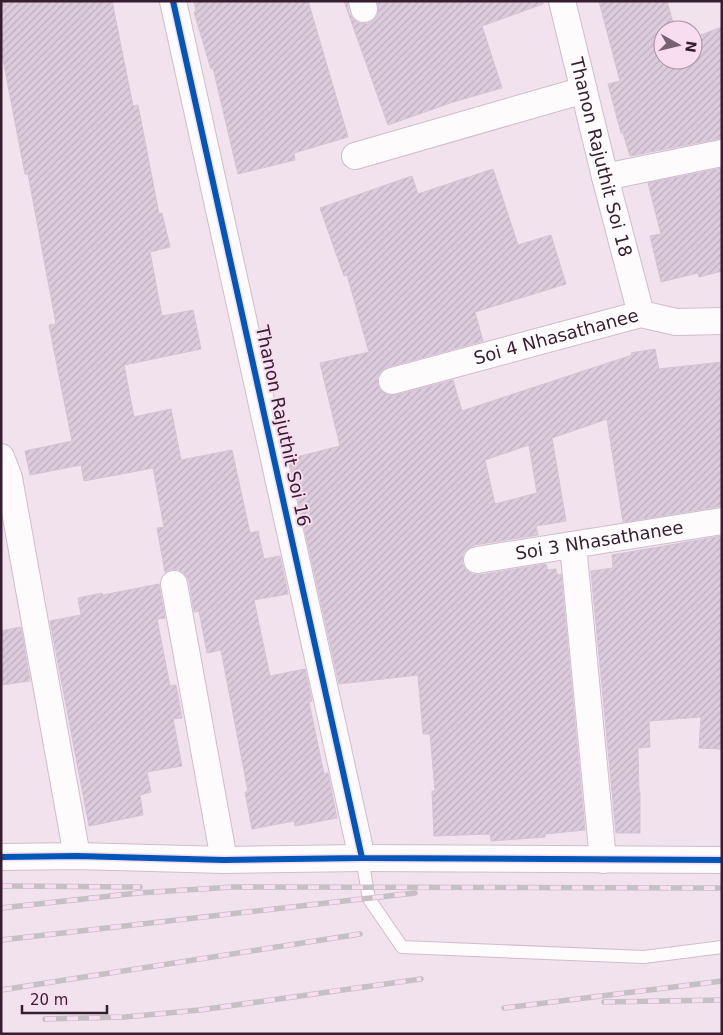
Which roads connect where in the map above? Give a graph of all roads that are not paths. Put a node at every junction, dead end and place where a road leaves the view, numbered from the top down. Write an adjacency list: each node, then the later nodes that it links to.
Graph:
1 (173, 1): 17 (street, Thanon Rajuthit Soi 16)
2 (562, 1): 3 (street, Thanon Rajuthit Soi 18)
3 (584, 90): 5 (street); 6 (street, Thanon Rajuthit Soi 18)
4 (722, 153): 6 (street)
5 (354, 156)
6 (605, 177): 7 (street, Thanon Rajuthit Soi 18)
7 (641, 314): 8 (street, Soi 4 Nhasathanee); 9 (street, Soi 4 Nhasathanee)
8 (722, 321)
9 (392, 381)
10 (1, 457): 15 (street)
11 (722, 521): 12 (street, Soi 3 Nhasathanee)
12 (573, 545): 13 (street, Soi 3 Nhasathanee); 19 (street)
13 (477, 560)
14 (174, 584): 18 (street)
15 (77, 856): 16 (street); 18 (street)
16 (1, 857)
17 (362, 858): 18 (street); 19 (street); 21 (lane)
18 (224, 860)
19 (603, 860): 20 (street)
20 (722, 860)
21 (722, 947)

